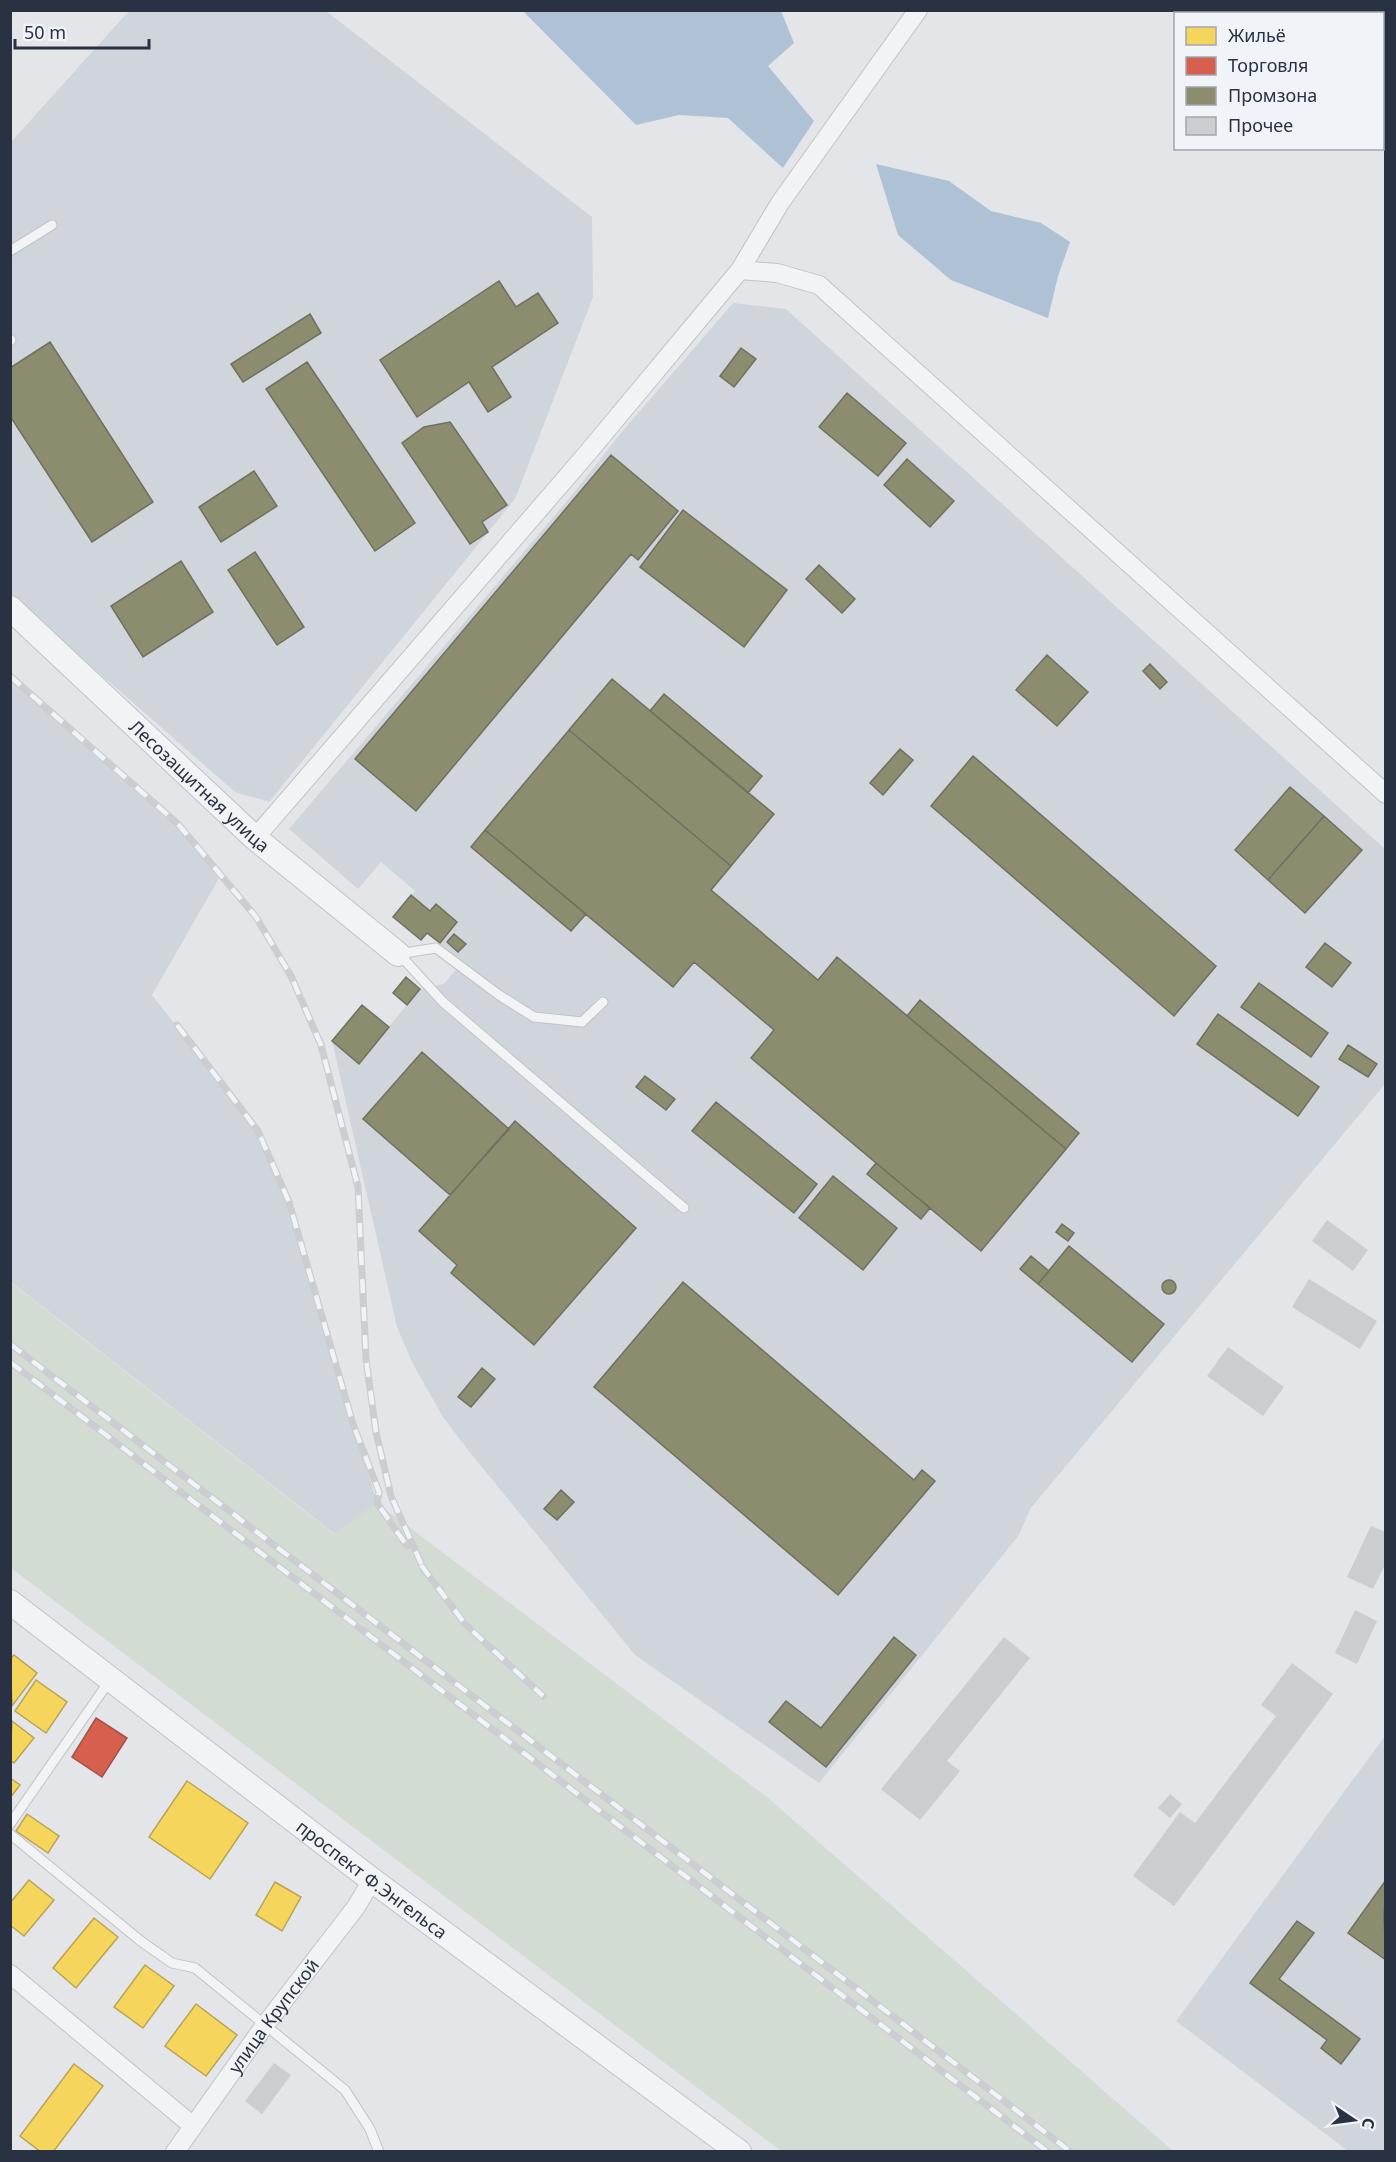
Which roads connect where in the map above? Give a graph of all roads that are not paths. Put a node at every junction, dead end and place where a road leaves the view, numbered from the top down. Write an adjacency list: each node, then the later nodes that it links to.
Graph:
1 (918, 10): 4 (street)
2 (52, 225): 3 (lane)
3 (10, 251)
4 (740, 270): 6 (street); 7 (street)
5 (10, 608): 7 (street, Лесозащитная улица)
6 (1386, 794)
7 (255, 838): 8 (street, Лесозащитная улица)
8 (398, 954): 9 (lane); 10 (lane)
9 (603, 1002)
10 (684, 1208)
11 (10, 1602): 12 (street, проспект Ф.Энгельса)
12 (111, 1679): 13 (lane); 15 (street, проспект Ф.Энгельса)
13 (10, 1824)
14 (10, 1834): 17 (lane)
15 (372, 1880): 17 (street, улица Крупской); 21 (street, проспект Ф.Энгельса)
16 (10, 1974): 18 (street)
17 (265, 2025): 18 (street, улица Крупской); 20 (lane)
18 (193, 2126): 19 (street, улица Крупской)
19 (176, 2151)
20 (379, 2151)
21 (739, 2151)

